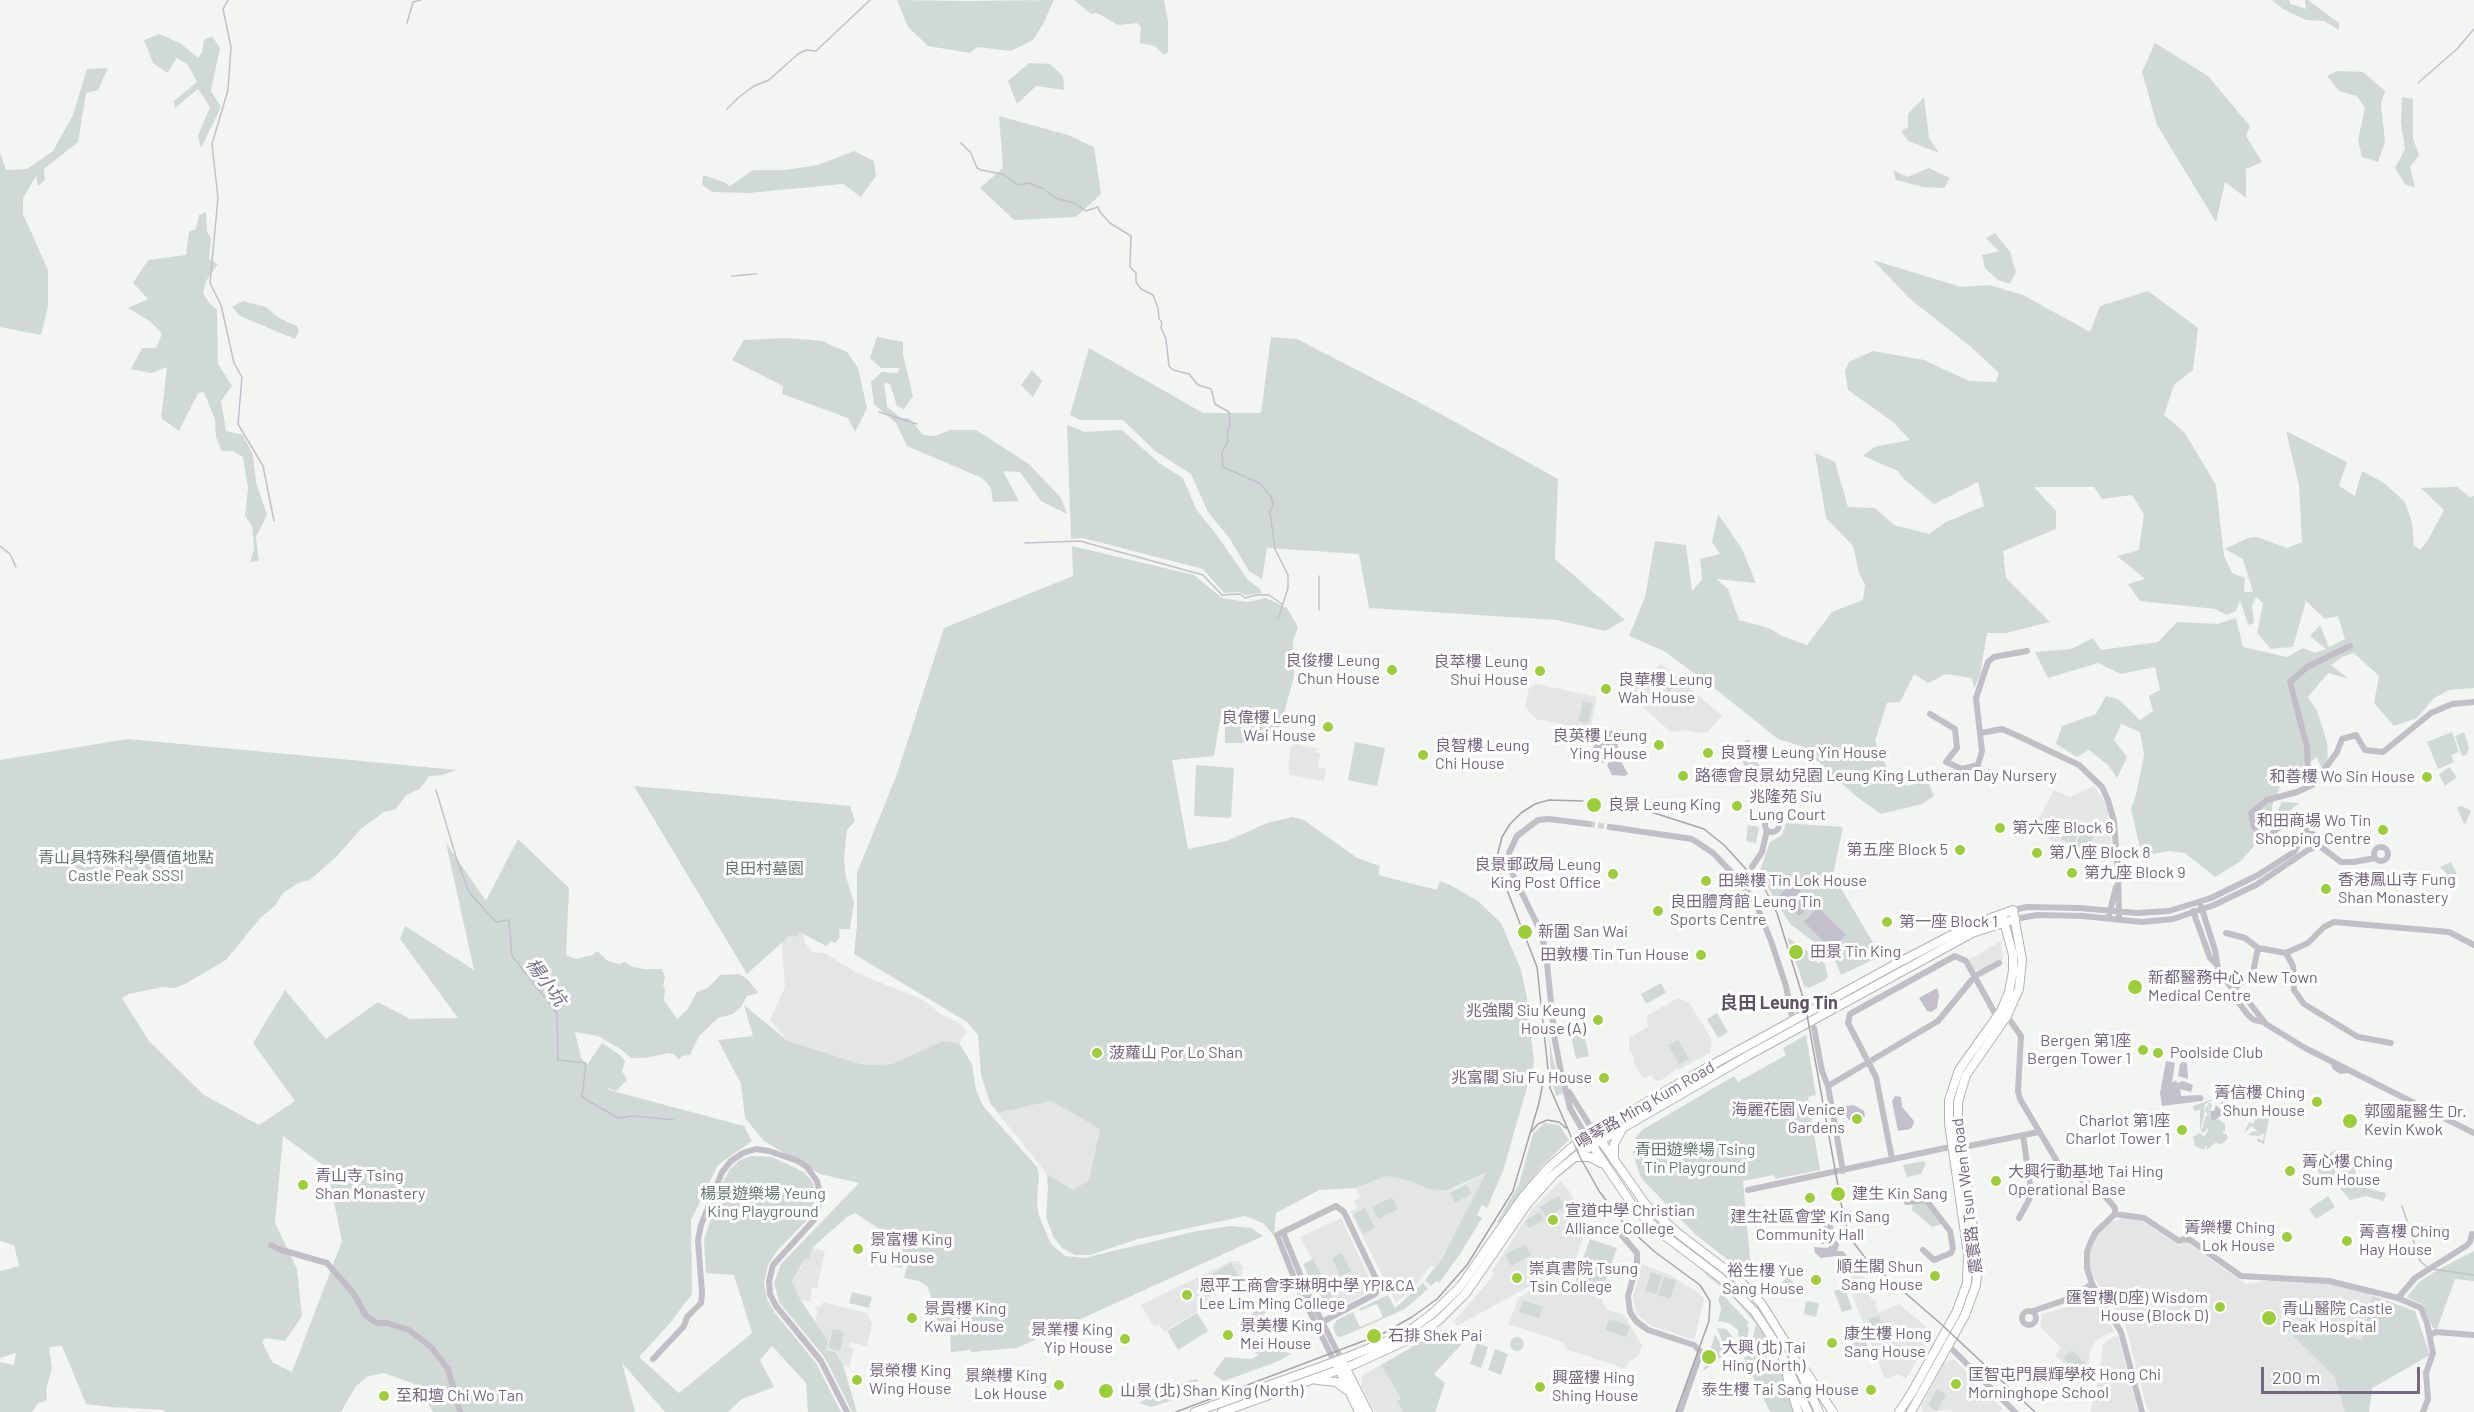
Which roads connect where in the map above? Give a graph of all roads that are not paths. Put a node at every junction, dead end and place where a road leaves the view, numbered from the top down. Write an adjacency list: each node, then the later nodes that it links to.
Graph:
1 (2350, 646): 6 (street)
2 (2027, 651): 5 (street)
3 (2474, 702): 6 (street)
4 (1930, 714): 5 (street)
5 (1981, 733): 16 (street)
6 (2317, 782): 10 (street)
7 (1589, 824): 43 (street)
8 (1610, 826): 37 (street)
9 (1767, 830): 15 (street)
10 (2307, 833): 11 (street); 12 (street)
11 (2300, 840): 13 (street); 17 (street)
12 (2317, 844): 13 (street); 14 (street)
13 (2308, 849): 20 (street)
14 (2375, 858)
15 (1752, 867)
16 (2118, 880): 21 (street); 23 (street)
17 (2199, 902): 18 (street); 20 (street)
18 (2191, 905): 22 (street); 23 (street)
19 (2013, 910): 21 (street); 24 (main road, 鳴琴路 Ming Kum Road); 26 (main road, 震寰路 Tsun Wen Road)
20 (2202, 910): 22 (street); 32 (street)
21 (2109, 911): 23 (street); 25 (street)
22 (2193, 913): 23 (street); 32 (street)
23 (2119, 915): 25 (street)
24 (2003, 918): 26 (main road, 鳴琴路 Ming Kum Road); 36 (main road, 震寰路 Tsun Wen Road); 37 (main road, 鳴琴路 Ming Kum Road); 39 (main road, 鳴琴路 Ming Kum Road)
25 (2109, 918): 26 (street)
26 (2015, 919): 35 (main road, 震寰路 Tsun Wen Road)
27 (2226, 933): 29 (street)
28 (2474, 945): 30 (street)
29 (2258, 948): 30 (street); 34 (street)
30 (2286, 953): 40 (street)
31 (1999, 963): 33 (street)
32 (2216, 964): 34 (street)
33 (1975, 976): 36 (street); 41 (street); 41 (street)
34 (2234, 991): 47 (street)
35 (2007, 1016): 46 (street); 52 (main road, 震寰路 Tsun Wen Road)
36 (1997, 1017): 53 (main road, 震寰路 Tsun Wen Road)
37 (1793, 1020): 39 (street); 45 (main road, 鳴琴路 Ming Kum Road)
38 (1814, 1028): 42 (street)
39 (1795, 1031): 44 (main road, 鳴琴路 Ming Kum Road)
40 (2391, 1043)
41 (1869, 1061): 42 (street); 55 (street)
42 (1828, 1086): 58 (street)
43 (1566, 1090): 45 (street); 49 (street)
44 (1625, 1125): 50 (main road, 鳴琴路 Ming Kum Road); 56 (main road)
45 (1594, 1131): 49 (main road, 鳴琴路 Ming Kum Road); 50 (main road)
46 (2039, 1132): 48 (street); 61 (street)
47 (2474, 1133)
48 (2023, 1135): 52 (street); 62 (street)
49 (1587, 1136): 51 (main road); 79 (main road, 鳴琴路 Ming Kum Road)
50 (1600, 1140): 51 (main road, 鳴琴路 Ming Kum Road); 56 (main road)
51 (1592, 1145): 54 (main road, 鳴琴路 Ming Kum Road); 57 (main road)
52 (1962, 1147): 53 (street); 75 (main road, 震寰路 Tsun Wen Road)
53 (1953, 1148): 55 (street); 74 (main road, 震寰路 Tsun Wen Road)
54 (1574, 1157): 57 (main road); 80 (main road, 鳴琴路 Ming Kum Road)
55 (1892, 1159): 58 (street)
56 (1615, 1161): 76 (main road)
57 (1603, 1163): 77 (main road)
58 (1842, 1171): 59 (street)
59 (1748, 1190)
60 (1906, 1202): 67 (street)
61 (2115, 1214): 68 (street); 69 (street)
62 (2019, 1218)
63 (1608, 1226): 89 (street)
64 (1280, 1233): 71 (street); 71 (street); 79 (street)
65 (2474, 1235): 69 (street)
66 (271, 1245): 83 (street)
67 (1923, 1250)
68 (2092, 1284): 70 (street); 97 (street)
69 (2398, 1298): 72 (street)
70 (2033, 1311)
71 (1322, 1322): 79 (street)
72 (2430, 1335): 73 (street); 98 (street)
73 (2474, 1335)
74 (1941, 1338): 75 (street); 94 (main road, 震寰路 Tsun Wen Road)
75 (1948, 1344): 95 (main road, 震寰路 Tsun Wen Road); 96 (street)
76 (1791, 1351): 92 (main road); 93 (main road)
77 (1783, 1357): 90 (main road); 91 (main road)
78 (653, 1359): 84 (street)
79 (1338, 1360): 80 (main road); 85 (main road, 鳴琴路 Ming Kum Road)
80 (1342, 1369): 81 (main road, 鳴琴路 Ming Kum Road); 82 (main road); 88 (main road)
81 (1313, 1380): 82 (main road); 86 (main road, 鳴琴路 Ming Kum Road)
82 (1350, 1393): 87 (main road)
83 (460, 1412)
84 (847, 1412)
85 (1195, 1412)
86 (1222, 1412)
87 (1359, 1412)
88 (1368, 1412)
89 (1680, 1412)
90 (1798, 1412)
91 (1808, 1412)
92 (1819, 1412)
93 (1833, 1412)
94 (1899, 1412)
95 (1911, 1412)
96 (2015, 1412)
97 (2142, 1412)
98 (2423, 1412)

